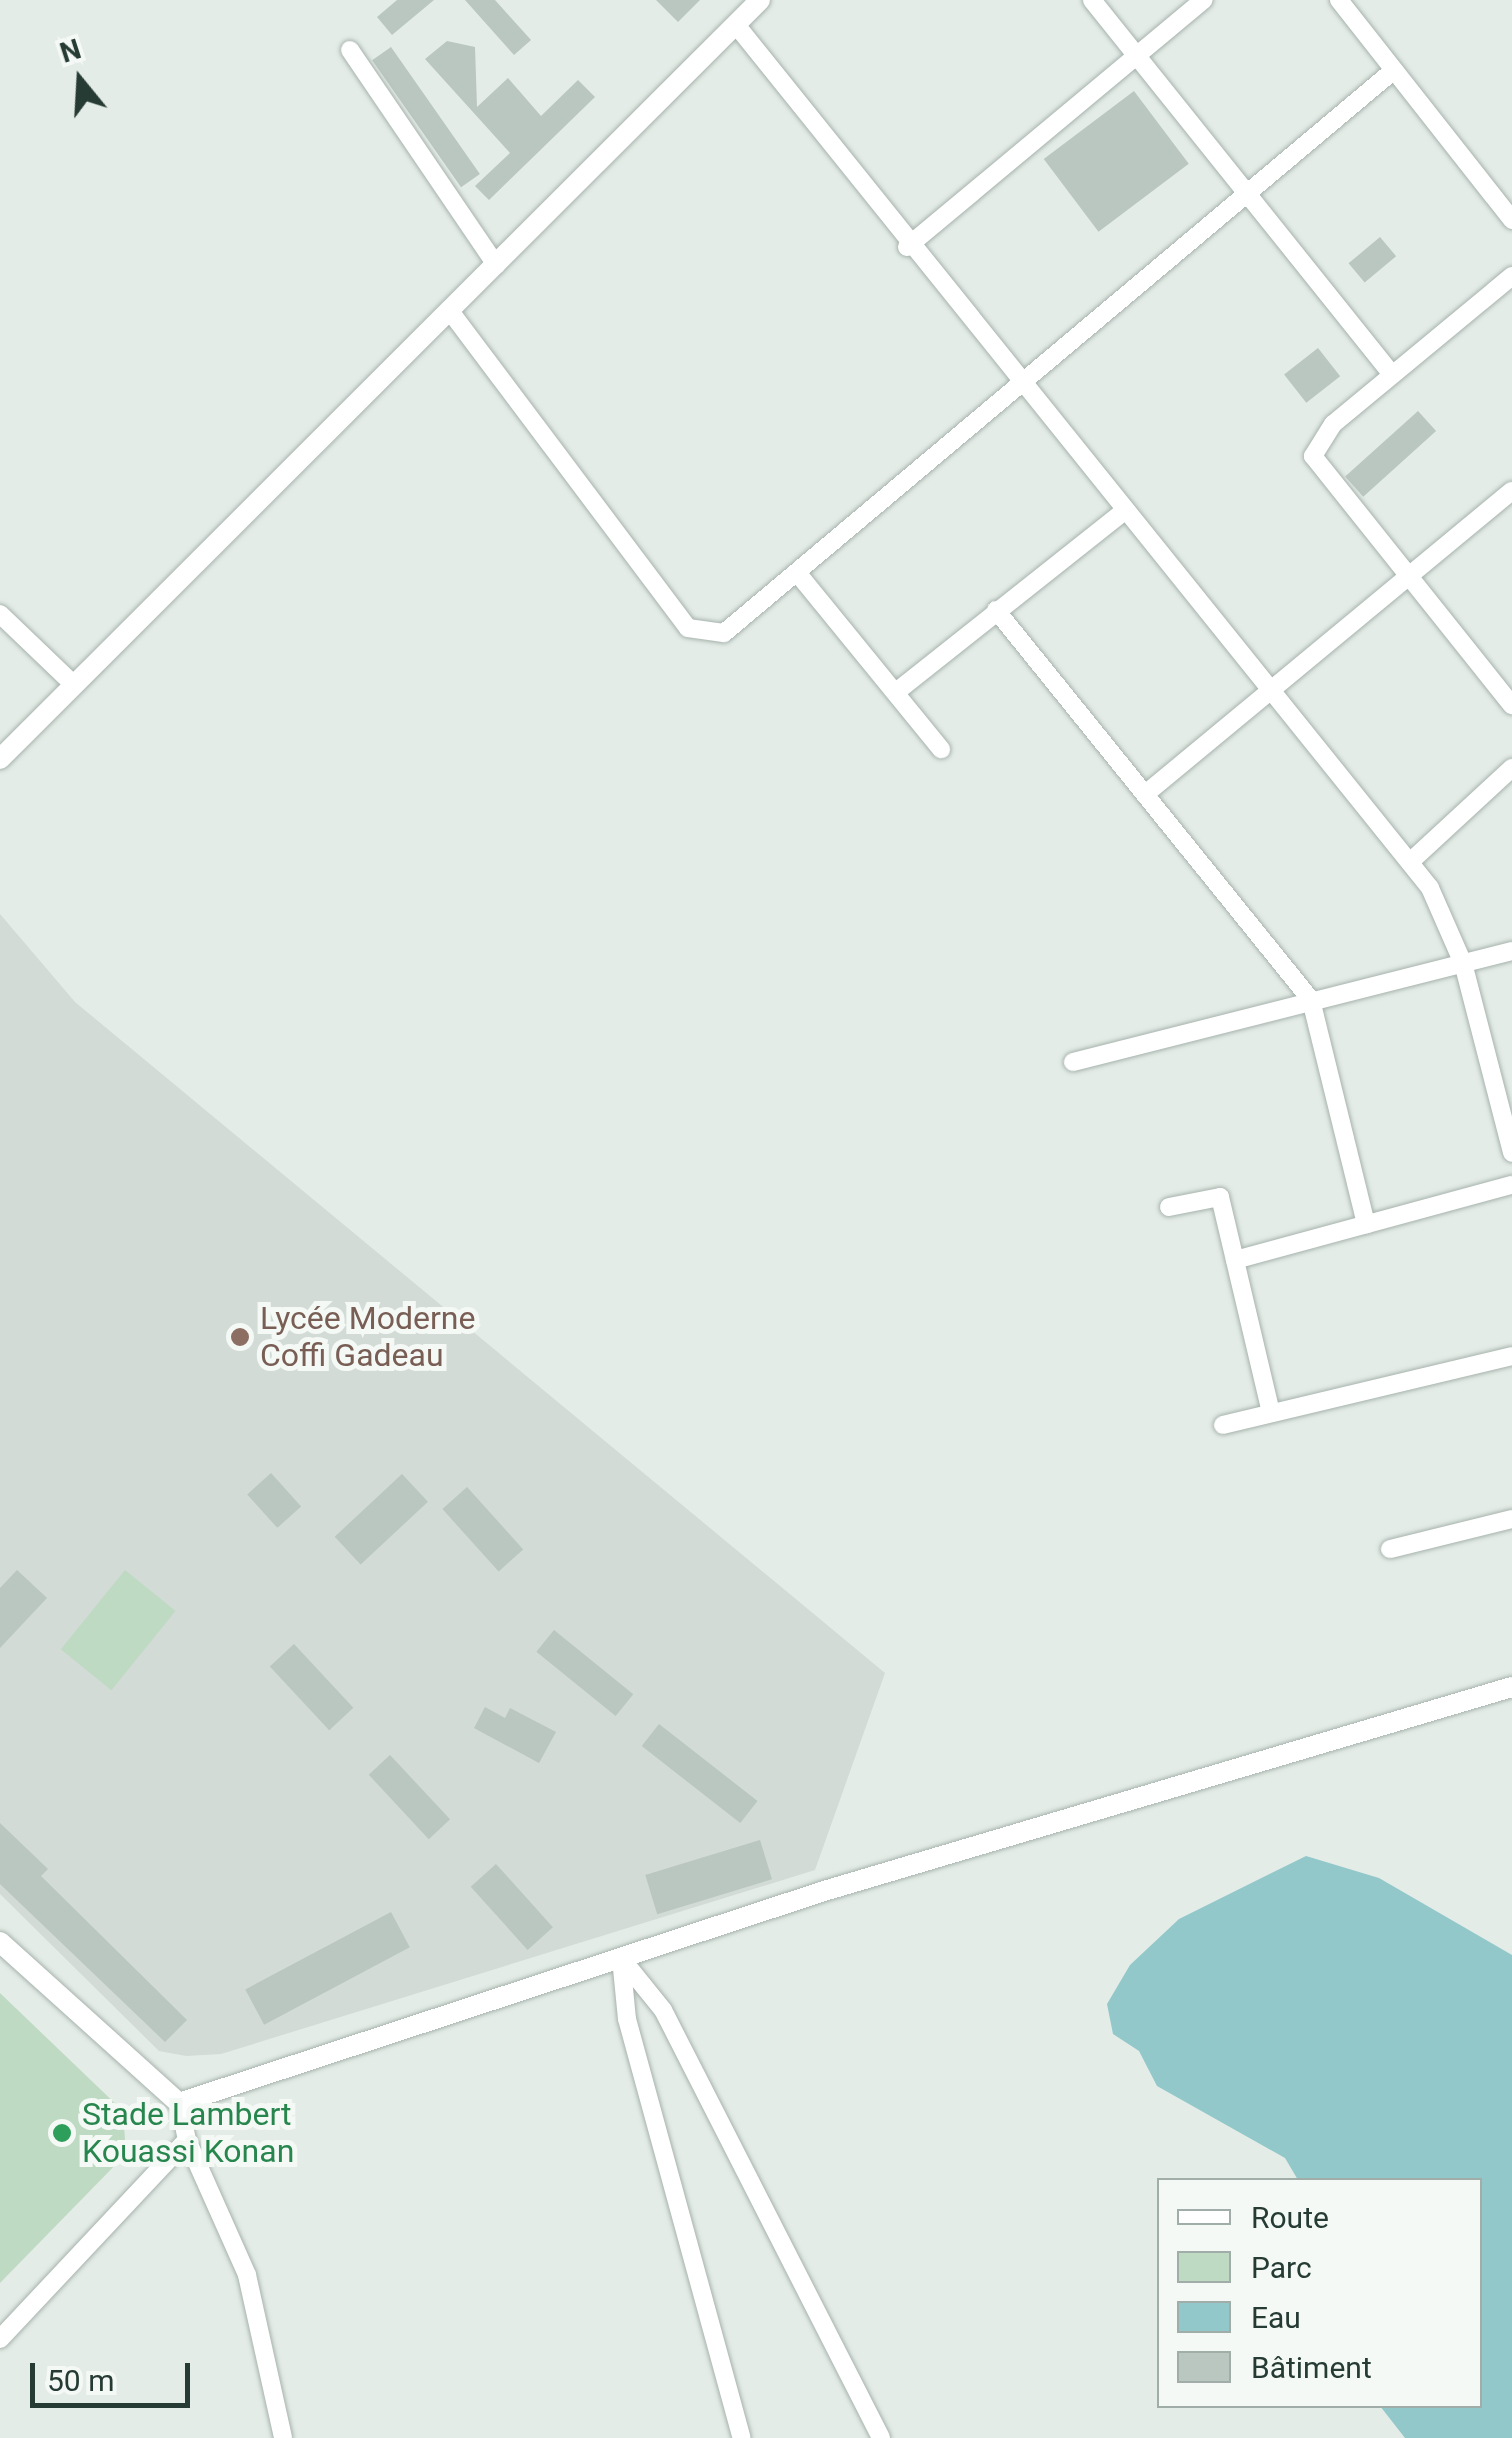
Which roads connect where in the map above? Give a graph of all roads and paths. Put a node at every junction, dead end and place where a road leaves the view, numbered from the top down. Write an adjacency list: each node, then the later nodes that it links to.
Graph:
1 (760, 0): 5 (street)
2 (1092, 0): 7 (street)
3 (1203, 0): 7 (street)
4 (1339, 0): 8 (street)
5 (737, 26): 11 (street); 12 (street)
6 (350, 50): 12 (street)
7 (1135, 56): 9 (street); 11 (street)
8 (1394, 70): 9 (street); 10 (street)
9 (1248, 190): 15 (street); 16 (street)
10 (1512, 220)
11 (907, 246): 16 (street)
12 (496, 265): 14 (street)
13 (1512, 276): 15 (street)
14 (450, 311): 19 (street); 23 (street)
15 (1392, 374): 20 (street)
16 (1022, 385): 18 (street); 19 (street)
17 (1512, 491): 20 (street)
18 (1126, 510): 21 (street); 24 (street)
19 (799, 575): 25 (street)
20 (1407, 577): 24 (street); 26 (street)
21 (996, 610): 25 (street); 30 (street)
22 (0, 614): 23 (street)
23 (74, 685): 28 (street)
24 (1272, 686): 30 (street); 31 (street)
25 (896, 692): 27 (street)
26 (1512, 705)
27 (941, 749)
28 (0, 759)
29 (1512, 768): 31 (street)
30 (1149, 792): 34 (street)
31 (1410, 862): 33 (street)
32 (1512, 952): 33 (street)
33 (1463, 963): 34 (street); 36 (street)
34 (1311, 1000): 35 (street); 39 (street)
35 (1073, 1062)
36 (1512, 1153)
37 (1512, 1185): 39 (street)
38 (1169, 1208): 40 (street)
39 (1366, 1224): 40 (street)
40 (1234, 1260): 42 (street)
41 (1512, 1356): 42 (street)
42 (1271, 1413): 43 (street)
43 (1223, 1424)
44 (1512, 1519): 45 (street)
45 (1390, 1549)
46 (1512, 1687): 48 (street)
47 (0, 1942): 49 (street)
48 (621, 1958): 49 (street); 53 (street); 54 (street)
49 (180, 2104): 50 (street)
50 (187, 2140): 51 (street); 52 (street)
51 (0, 2338)
52 (283, 2438)
53 (742, 2438)
54 (881, 2438)

